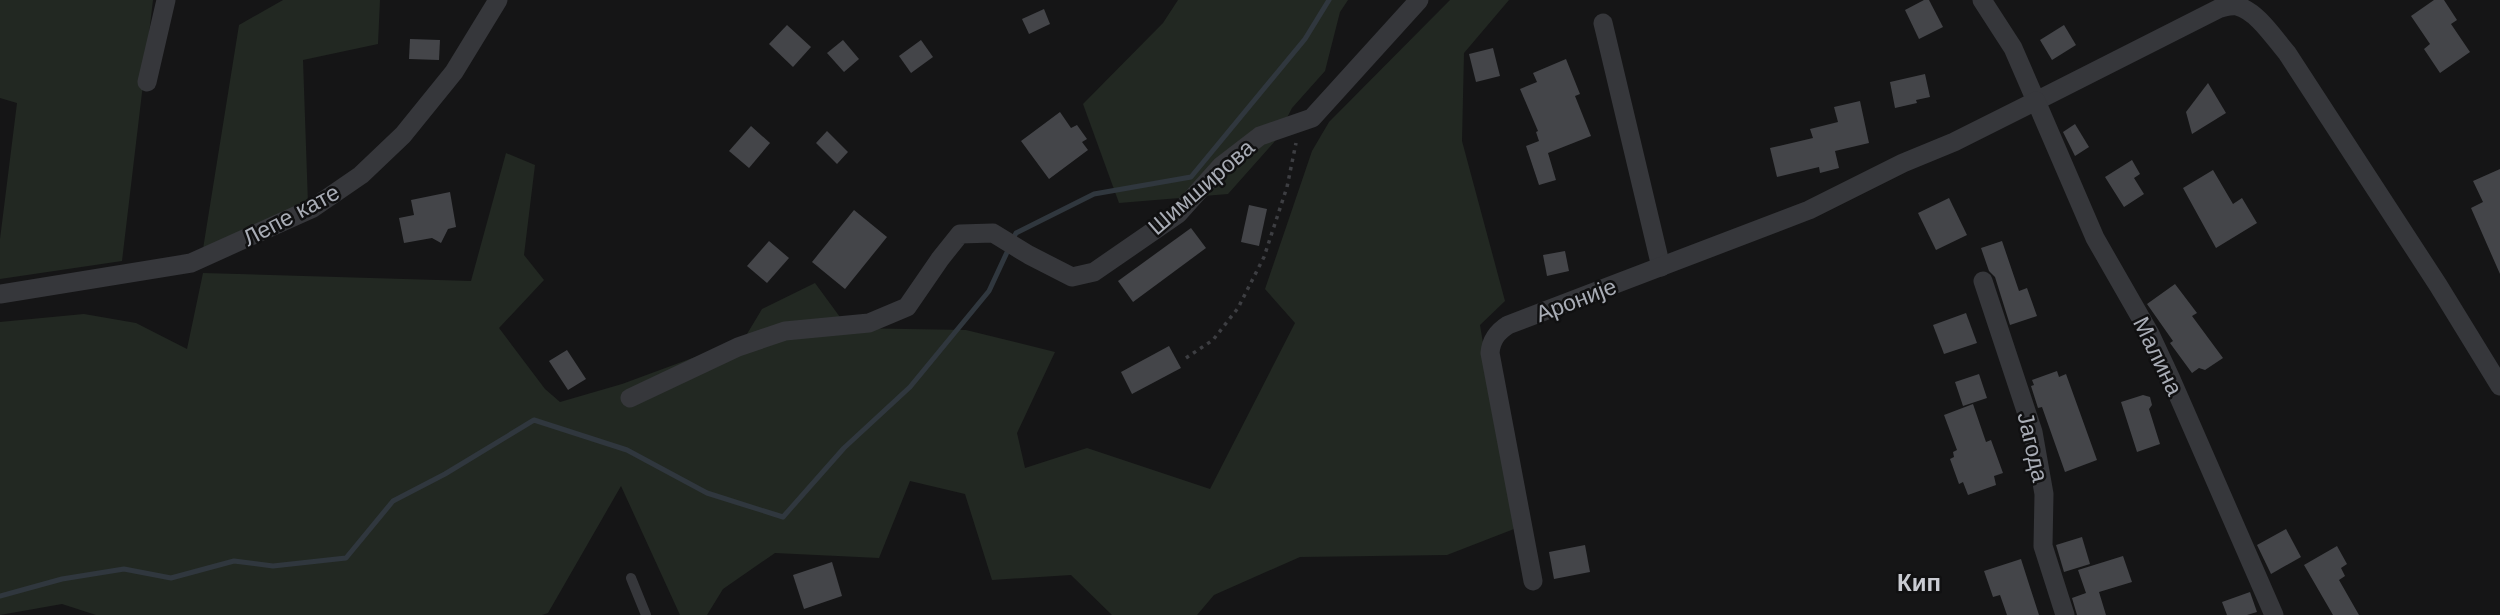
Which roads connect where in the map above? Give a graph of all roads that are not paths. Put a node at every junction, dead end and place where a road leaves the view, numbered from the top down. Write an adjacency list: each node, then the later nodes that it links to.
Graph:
1 (166, 0): 7 (street)
2 (498, 0): 11 (street, Лепе кате)
3 (1419, 0): 13 (street, Шимширова)
4 (1982, 0): 8 (street, Малина)
5 (2248, 8): 8 (street); 12 (street)
6 (1604, 23): 9 (street)
7 (147, 82)
8 (2036, 101): 9 (street); 18 (street, Малина)
9 (1661, 267): 15 (street, Ароније)
10 (1983, 281): 17 (street, Јагода)
11 (0, 295)
12 (2500, 386)
13 (630, 398)
14 (631, 578): 16 (lane)
15 (1533, 581)
16 (646, 615)
17 (2065, 615)
18 (2274, 615)

